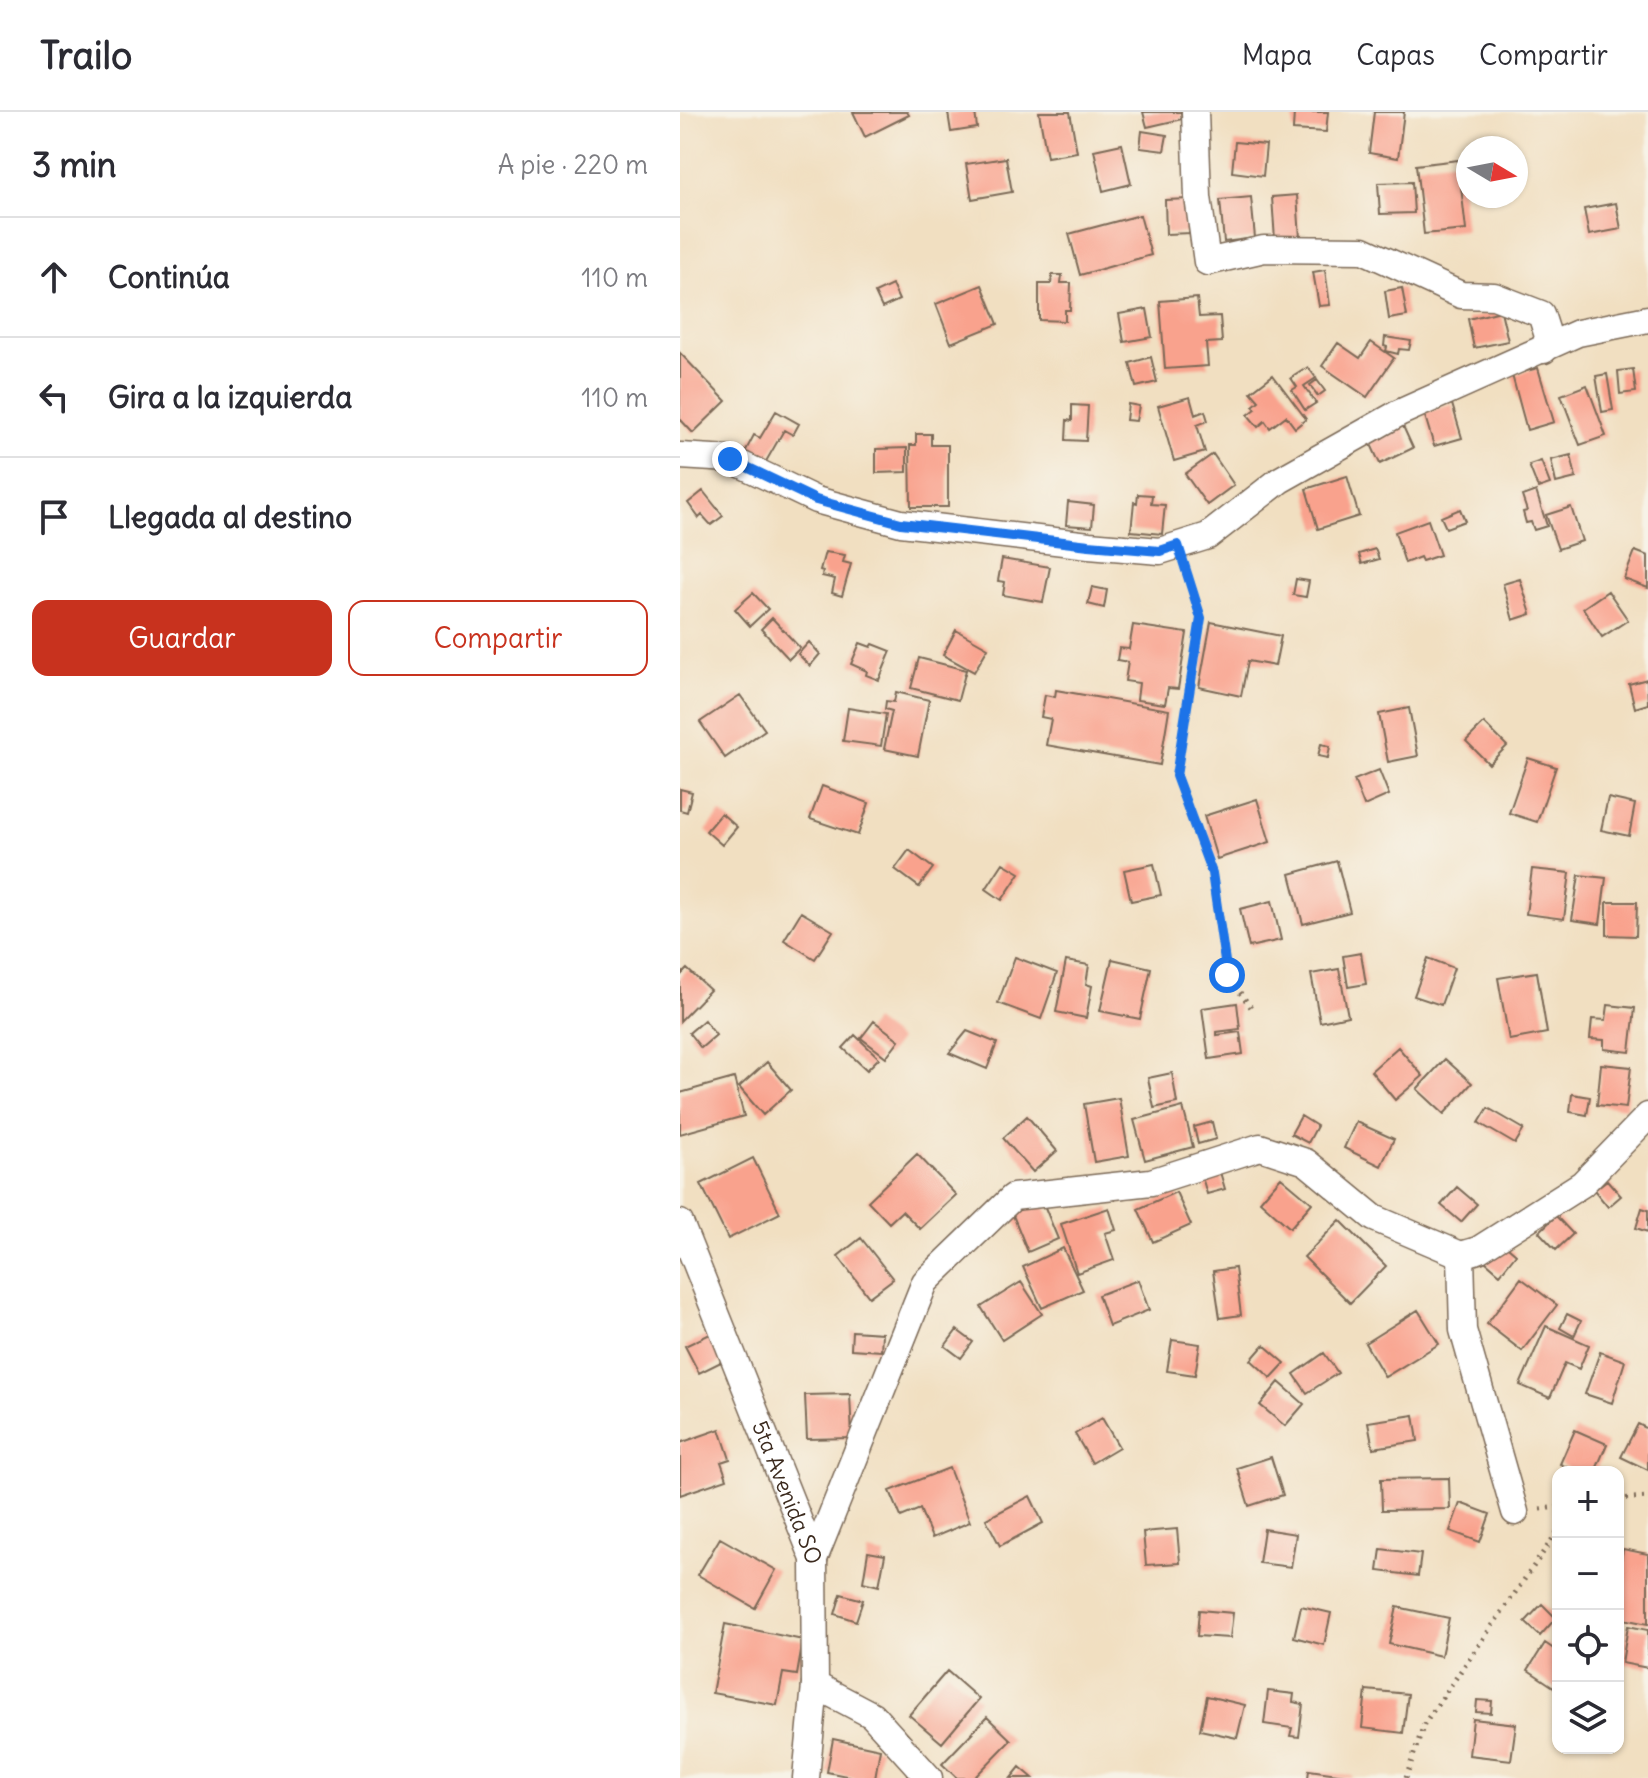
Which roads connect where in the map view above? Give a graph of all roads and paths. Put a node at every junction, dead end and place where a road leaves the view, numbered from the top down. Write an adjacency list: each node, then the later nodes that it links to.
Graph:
1 (1195, 112): 3 (street)
2 (1648, 319): 3 (street)
3 (1544, 350): 5 (street)
4 (680, 456): 5 (street)
5 (1178, 545): 6 (path)
6 (1253, 1010)
7 (1648, 1116): 9 (street)
8 (680, 1223): 14 (street, 5ta Avenida SO)
9 (1461, 1255): 12 (street); 14 (street)
10 (1648, 1497): 11 (path)
11 (1624, 1499)
12 (1515, 1512)
13 (1553, 1538): 18 (path)
14 (814, 1559): 15 (street, 5ta Avenida SO)
15 (815, 1685): 16 (street, 5ta Avenida SO); 17 (street)
16 (806, 1778)
17 (929, 1778)
18 (1406, 1778)

